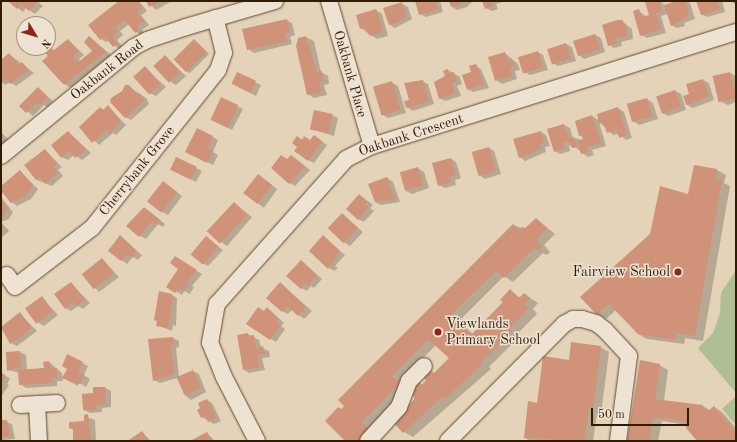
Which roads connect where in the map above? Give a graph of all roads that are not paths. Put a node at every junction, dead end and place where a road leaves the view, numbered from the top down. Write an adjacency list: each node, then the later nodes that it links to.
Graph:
1 (275, 1): 3 (street, Oakbank Road)
2 (329, 1): 5 (street, Oakbank Place)
3 (215, 18): 6 (street, Oakbank Road); 7 (street, Cherrybank Grove)
4 (736, 32): 5 (street, Oakbank Crescent)
5 (372, 146): 13 (street, Oakbank Crescent)
6 (1, 156)
7 (7, 275)
8 (424, 366): 14 (street)
9 (57, 403): 10 (street)
10 (37, 404): 11 (street); 12 (street)
11 (20, 405)
12 (39, 441)
13 (256, 441)
14 (368, 441)
15 (448, 441): 16 (street)
16 (618, 441)

